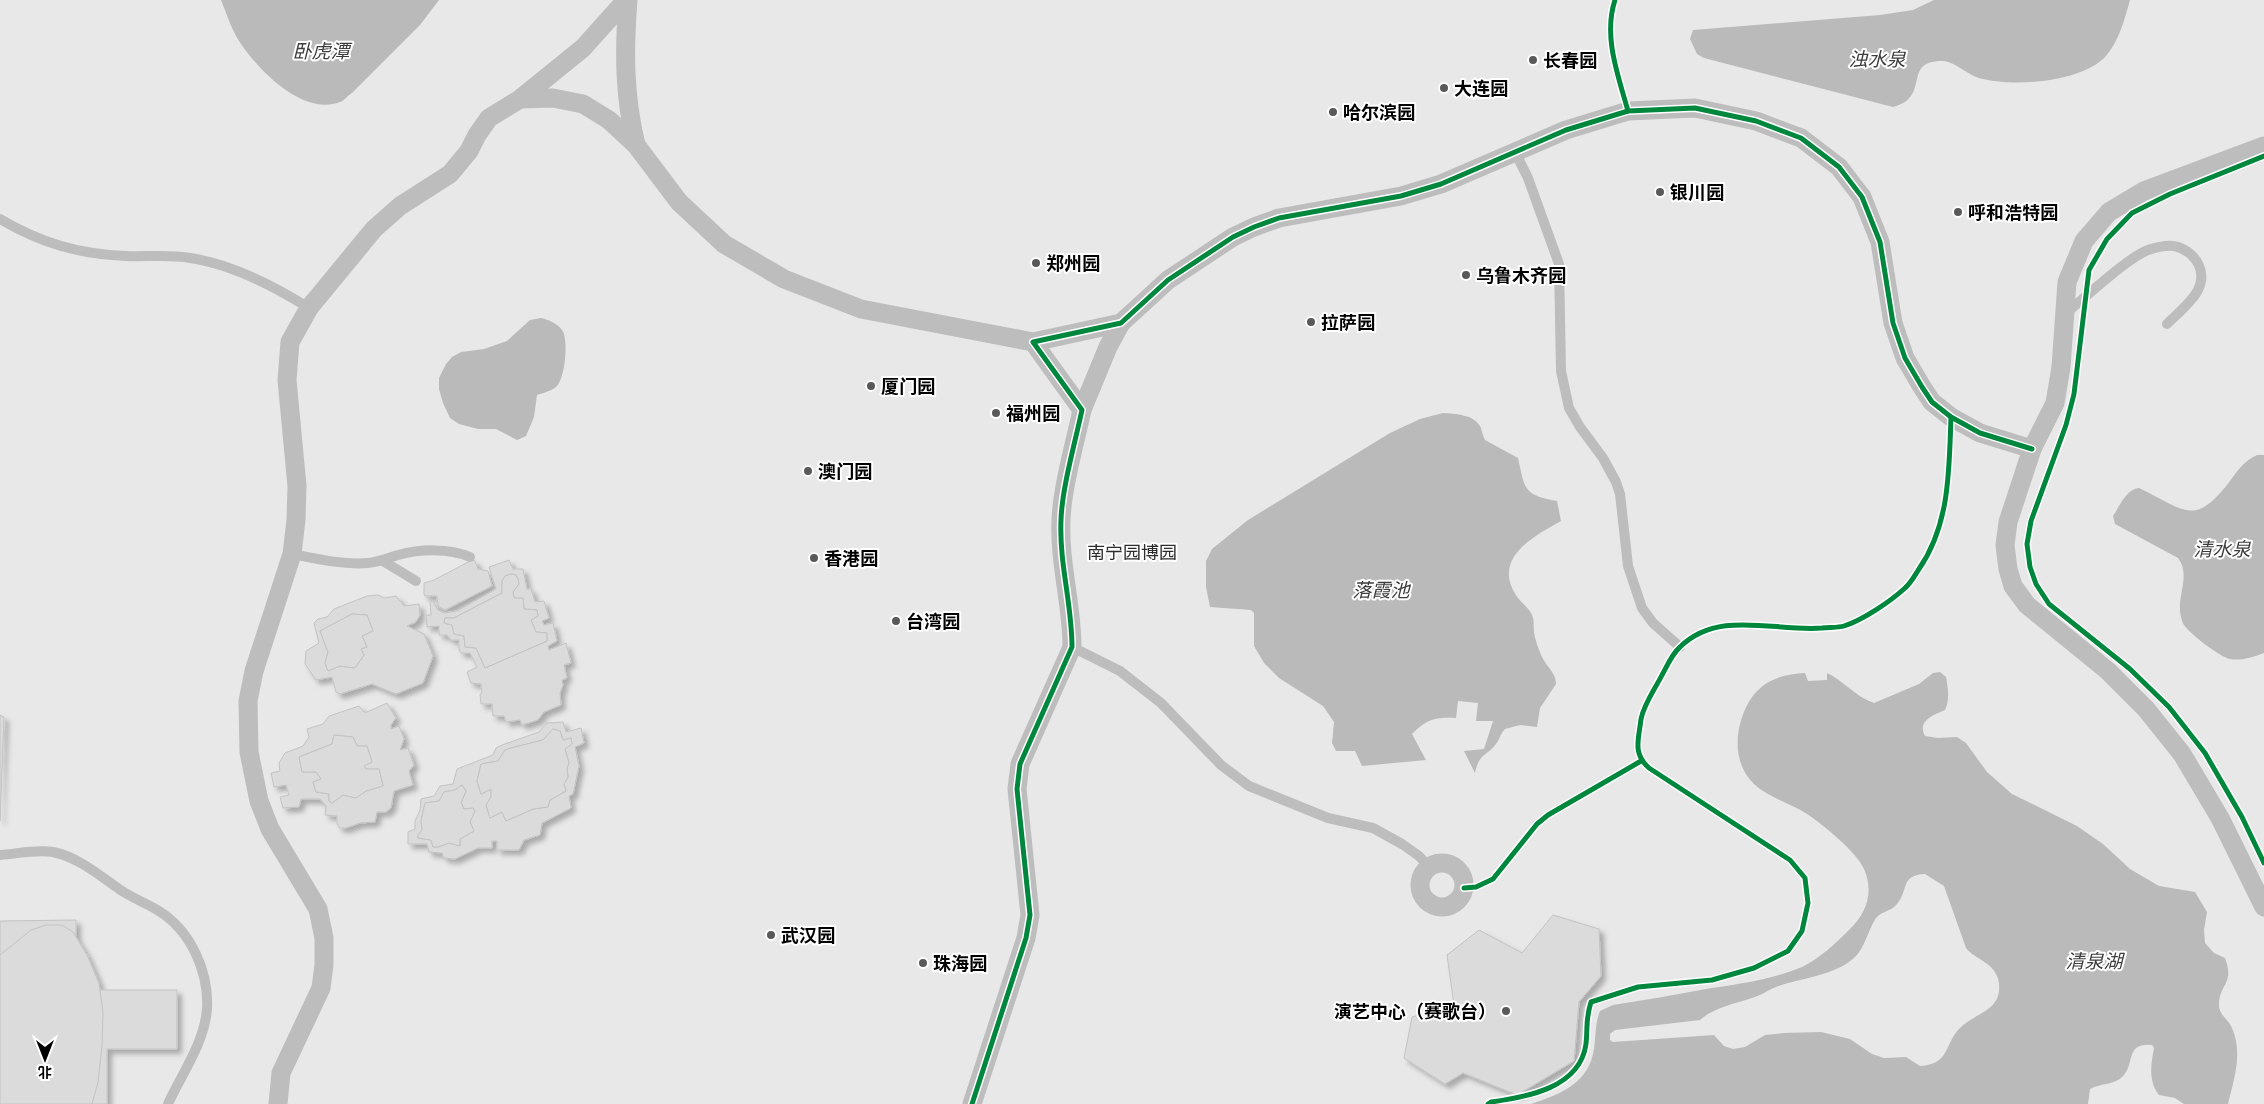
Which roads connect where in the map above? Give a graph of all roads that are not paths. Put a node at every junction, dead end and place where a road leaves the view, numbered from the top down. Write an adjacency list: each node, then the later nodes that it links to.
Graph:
1 (627, 0): 2 (street); 3 (street)
2 (520, 99): 3 (street); 7 (street)
3 (636, 145): 11 (street)
4 (2264, 146): 8 (street)
5 (1515, 152): 9 (street); 13 (street); 19 (lane)
6 (0, 219): 7 (lane)
7 (309, 308): 14 (street)
8 (2064, 314): 10 (lane); 13 (street)
9 (1120, 323): 11 (street); 12 (street)
10 (2168, 324)
11 (1033, 342): 12 (street)
12 (1082, 410): 18 (street)
13 (2032, 449): 22 (street)
14 (292, 554): 16 (lane); 24 (street)
15 (470, 557): 16 (lane)
16 (383, 561): 17 (lane)
17 (416, 581)
18 (1072, 647): 21 (lane); 25 (street)
19 (1680, 647)
20 (0, 854): 23 (lane)
21 (1429, 867)
22 (2264, 907)
23 (168, 1104)
24 (278, 1104)
25 (972, 1104)

